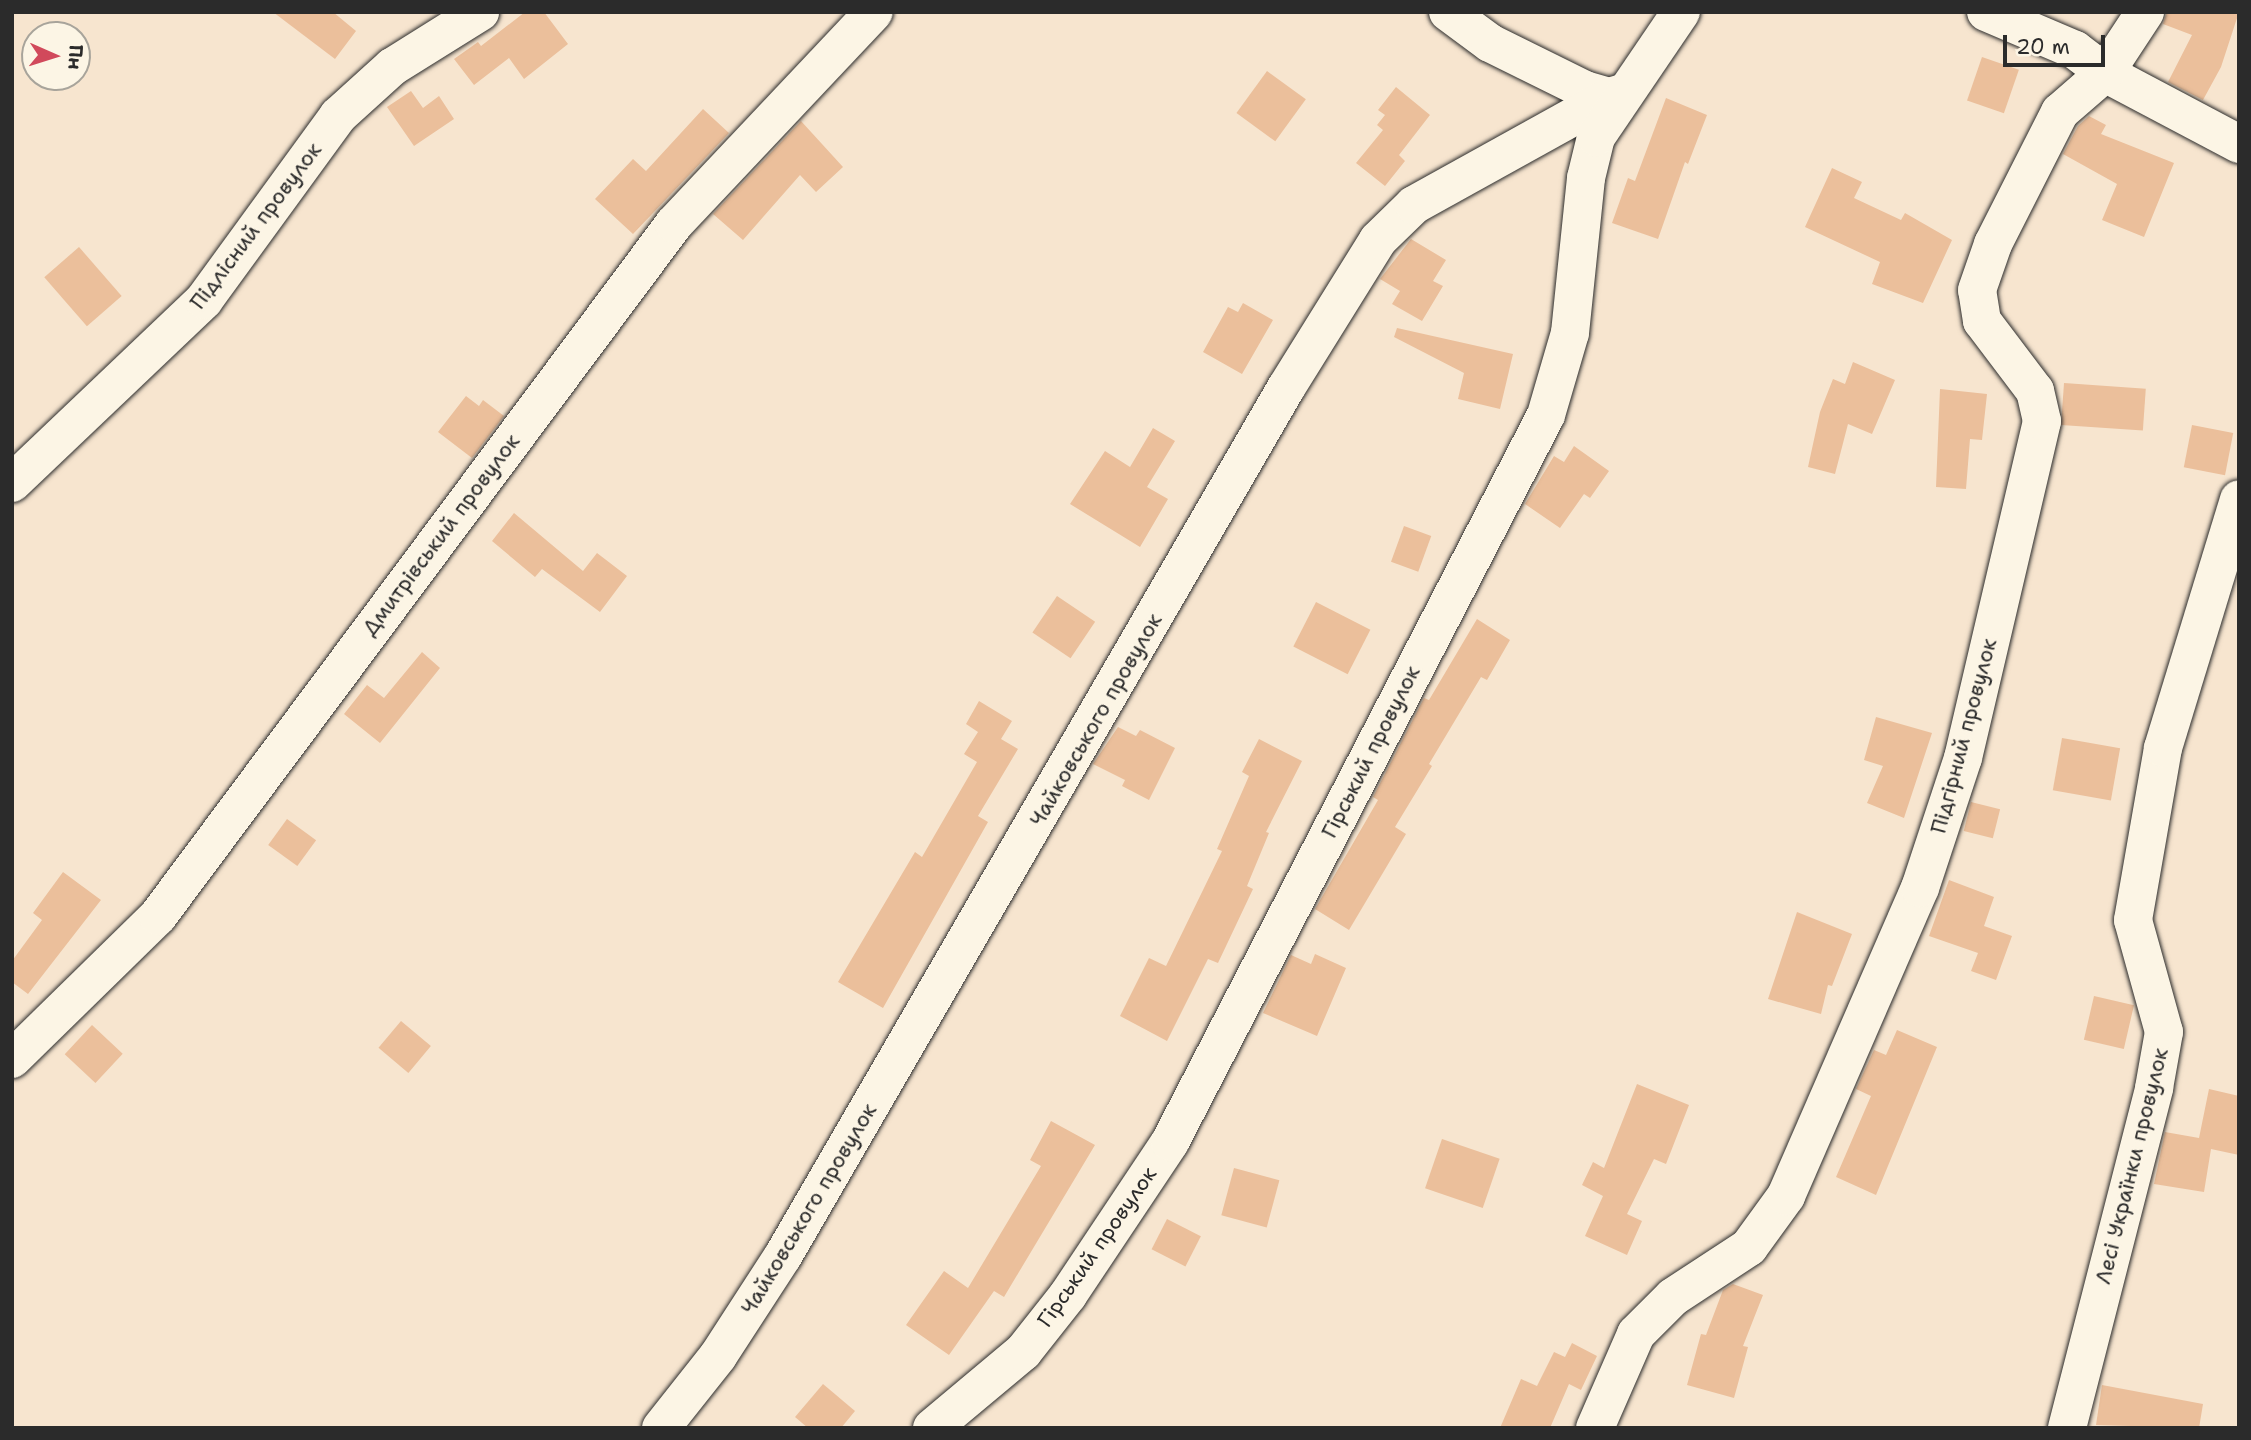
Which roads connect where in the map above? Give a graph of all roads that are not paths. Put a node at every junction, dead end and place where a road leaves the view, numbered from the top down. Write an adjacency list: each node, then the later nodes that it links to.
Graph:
1 (480, 12): 10 (street, Підлісний провулок)
2 (874, 12): 12 (street, Дмитрівський провулок)
3 (1448, 12): 8 (street)
4 (1681, 12): 8 (street, Гірський провулок)
5 (1986, 12): 7 (street)
6 (2145, 12): 7 (street, Підгірний провулок)
7 (2105, 73): 9 (street); 15 (street, Підгірний провулок)
8 (1619, 94): 13 (street, Чайковського провулок); 14 (street, Гірський провулок)
9 (2239, 144)
10 (12, 483)
11 (2239, 499): 16 (street, Лесі Українки провулок)
12 (12, 1059)
13 (662, 1428)
14 (932, 1428)
15 (1595, 1428)
16 (2067, 1428)

